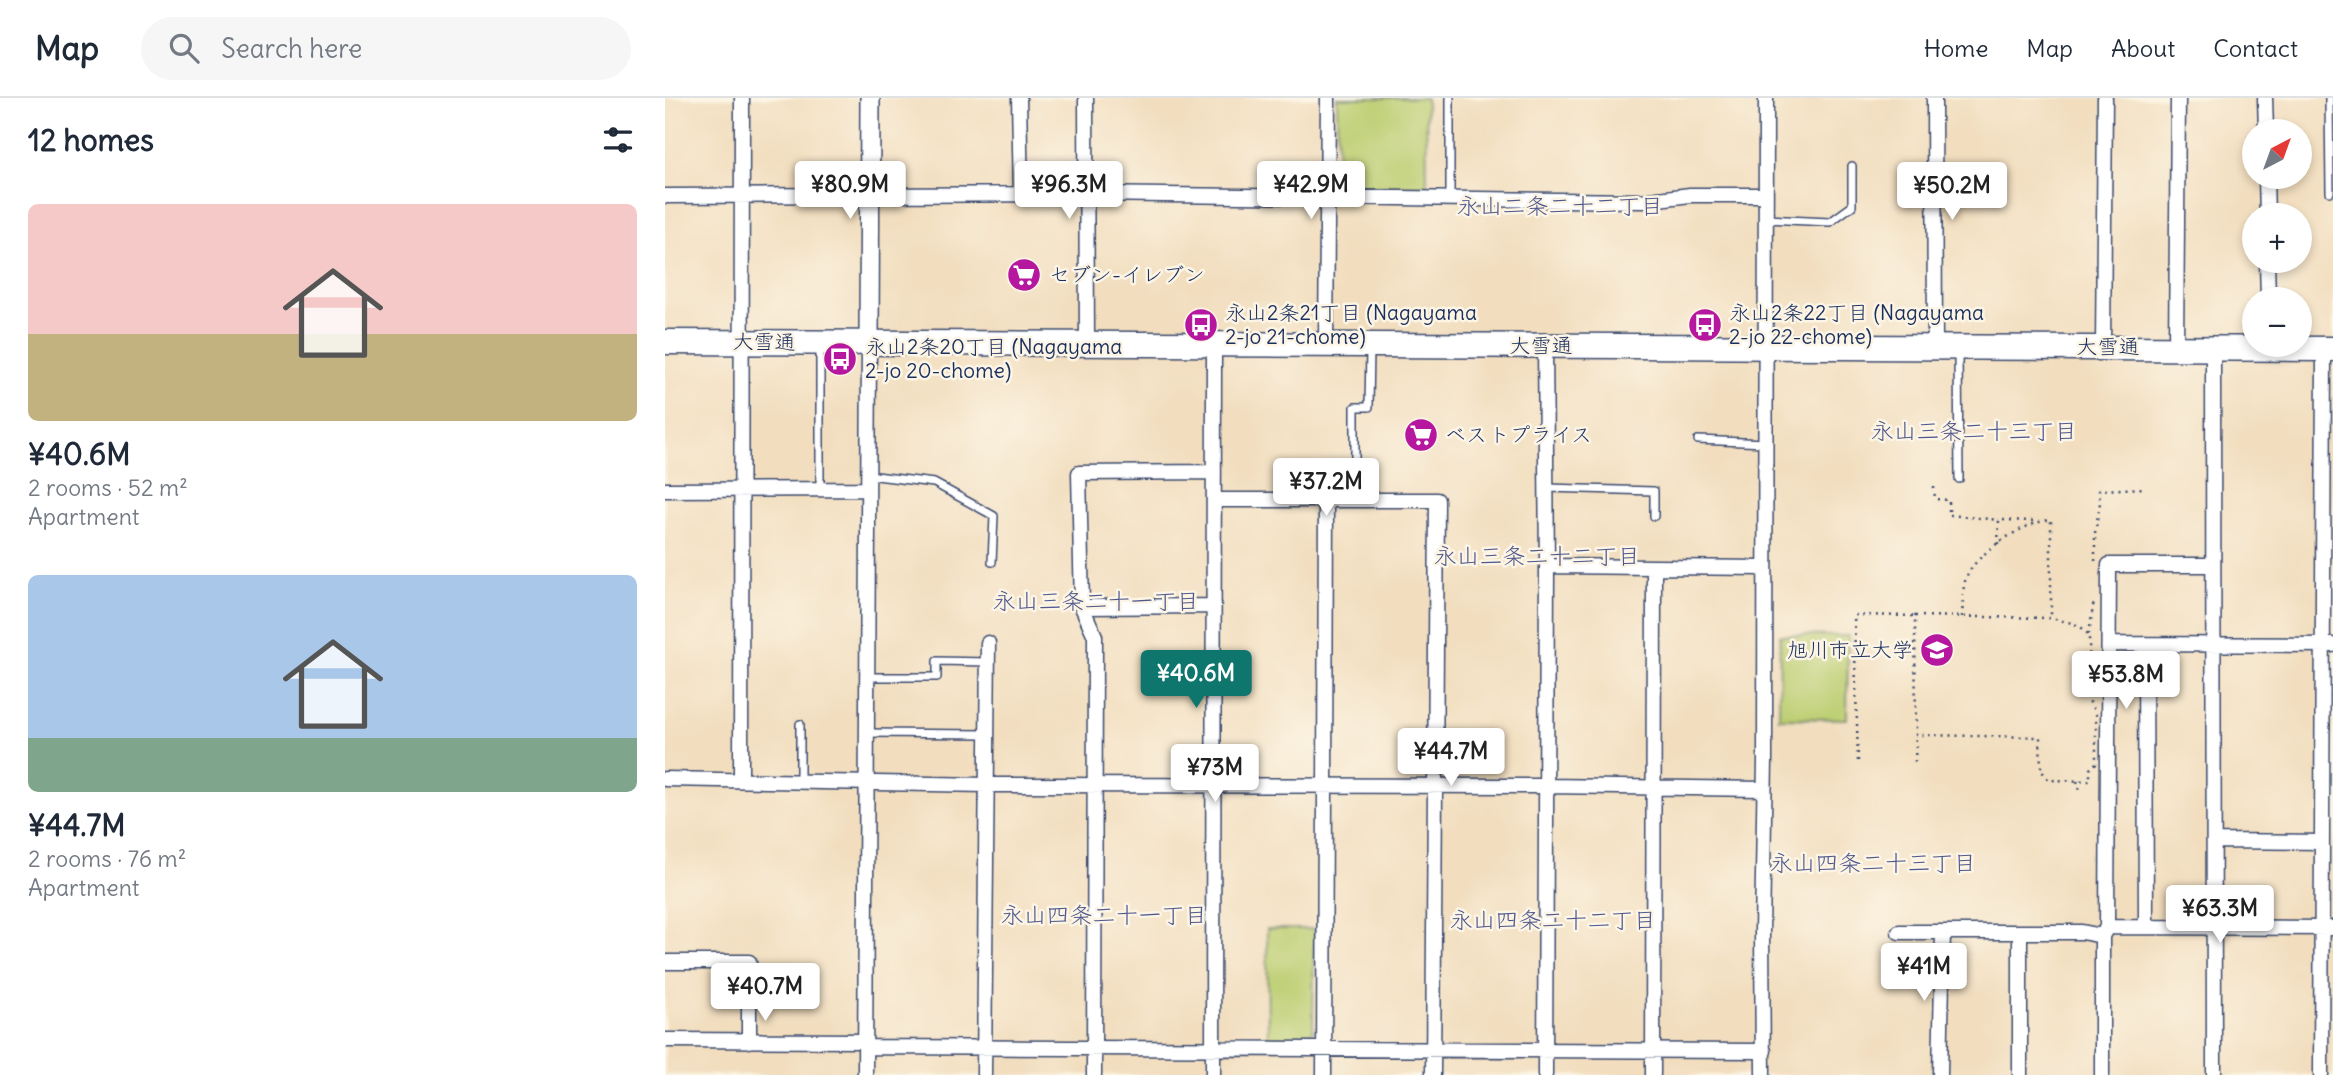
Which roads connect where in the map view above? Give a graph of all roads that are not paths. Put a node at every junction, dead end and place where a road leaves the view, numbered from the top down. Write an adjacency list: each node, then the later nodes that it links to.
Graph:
1 (742, 98): 19 (street)
2 (870, 98): 21 (street)
3 (1019, 98): 20 (street)
4 (1086, 98): 16 (street)
5 (1328, 98): 22 (street)
6 (1450, 98): 23 (lane)
7 (1766, 98): 17 (street)
8 (1934, 98): 35 (street)
9 (2105, 98): 36 (street)
10 (2178, 98): 37 (street)
11 (2265, 98): 13 (street)
12 (2329, 98): 15 (lane)
13 (2266, 119)
14 (1852, 166): 24 (lane)
15 (2330, 192)
16 (1087, 194): 20 (street); 22 (street); 29 (street)
17 (1766, 195): 23 (street); 24 (street)
18 (665, 196): 19 (street)
19 (742, 196): 21 (street); 25 (street)
20 (1021, 196): 21 (street)
21 (871, 197): 28 (street)
22 (1328, 199): 23 (street); 31 (street)
23 (1450, 199)
24 (1766, 219): 34 (street)
25 (741, 341): 26 (highway, 大雪通); 27 (highway, 大雪通); 49 (street)
26 (665, 342)
27 (820, 343): 28 (highway, 大雪通); 47 (lane)
28 (869, 344): 29 (highway, 大雪通); 45 (street)
29 (1087, 344): 30 (highway, 大雪通)
30 (1214, 345): 31 (highway, 大雪通); 42 (street)
31 (1327, 345): 32 (highway, 大雪通)
32 (1370, 345): 33 (highway, 大雪通); 44 (lane)
33 (1545, 345): 34 (highway, 大雪通); 46 (street)
34 (1765, 347): 35 (highway, 大雪通); 41 (street)
35 (1947, 347): 36 (highway, 大雪通); 43 (lane)
36 (2103, 347): 37 (highway, 大雪通)
37 (2176, 348): 38 (highway, 大雪通)
38 (2213, 349): 39 (highway, 大雪通); 54 (street)
39 (2328, 349): 64 (street)
40 (1697, 440): 41 (lane)
41 (1765, 443): 57 (street)
42 (1214, 472): 50 (street); 59 (street)
43 (1959, 479)
44 (1355, 480)
45 (868, 482): 47 (street); 53 (lane); 66 (street)
46 (1546, 488): 52 (lane); 55 (street)
47 (820, 489): 49 (street)
48 (665, 490): 49 (street)
49 (741, 490): 71 (street)
50 (1215, 500): 51 (street); 58 (street)
51 (1326, 500): 76 (street); 79 (street)
52 (1654, 516)
53 (992, 562)
54 (2213, 565): 61 (street); 63 (street)
55 (1547, 566): 56 (street); 78 (street)
56 (1654, 568): 57 (street); 80 (street)
57 (1765, 568): 81 (street)
58 (1213, 606): 59 (street); 77 (street)
59 (1082, 607): 75 (street)
60 (988, 643): 65 (street)
61 (2109, 644): 62 (street); 87 (street)
62 (2145, 644): 63 (street); 84 (street)
63 (2213, 644): 64 (street); 82 (street)
64 (2328, 645): 83 (street)
65 (988, 662): 66 (lane); 69 (street)
66 (867, 677): 68 (street)
67 (800, 724): 72 (lane)
68 (867, 733): 69 (lane); 73 (street)
69 (986, 734): 74 (street)
70 (665, 779): 71 (street)
71 (741, 779): 72 (street)
72 (800, 780): 73 (street)
73 (867, 782): 74 (street); 95 (street)
74 (986, 785): 75 (street); 96 (street)
75 (1095, 785): 77 (street); 97 (street)
76 (1325, 785): 77 (street); 79 (street); 99 (street)
77 (1213, 786): 98 (street)
78 (1546, 786): 79 (street); 80 (street); 101 (street)
79 (1433, 787): 100 (street)
80 (1654, 787): 81 (street); 102 (street)
81 (1764, 789): 103 (street)
82 (2215, 841): 83 (street); 85 (street)
83 (2322, 842): 86 (street)
84 (2146, 927): 85 (street); 87 (street)
85 (2213, 928): 86 (street); 116 (street)
86 (2327, 928): 94 (street)
87 (2105, 931): 90 (street); 115 (street)
88 (1899, 932): 89 (street)
89 (1943, 932): 90 (street); 113 (street)
90 (2020, 933): 114 (street)
91 (665, 962): 93 (street)
92 (665, 1040): 93 (street)
93 (749, 1041): 95 (street)
94 (2327, 1042): 117 (street)
95 (865, 1044): 96 (street); 104 (street)
96 (984, 1048): 97 (street); 105 (street)
97 (1094, 1048): 98 (street); 106 (street)
98 (1213, 1049): 99 (street); 107 (street)
99 (1324, 1049): 100 (street); 108 (street)
100 (1433, 1049): 101 (street); 109 (street)
101 (1545, 1050): 102 (street); 110 (street)
102 (1653, 1050): 103 (street); 111 (street)
103 (1764, 1051): 112 (street)
104 (865, 1075)
105 (984, 1075)
106 (1094, 1075)
107 (1213, 1075)
108 (1324, 1075)
109 (1433, 1075)
110 (1545, 1075)
111 (1653, 1075)
112 (1763, 1075)
113 (1940, 1075)
114 (2020, 1075)
115 (2102, 1075)
116 (2214, 1075)
117 (2321, 1075)

